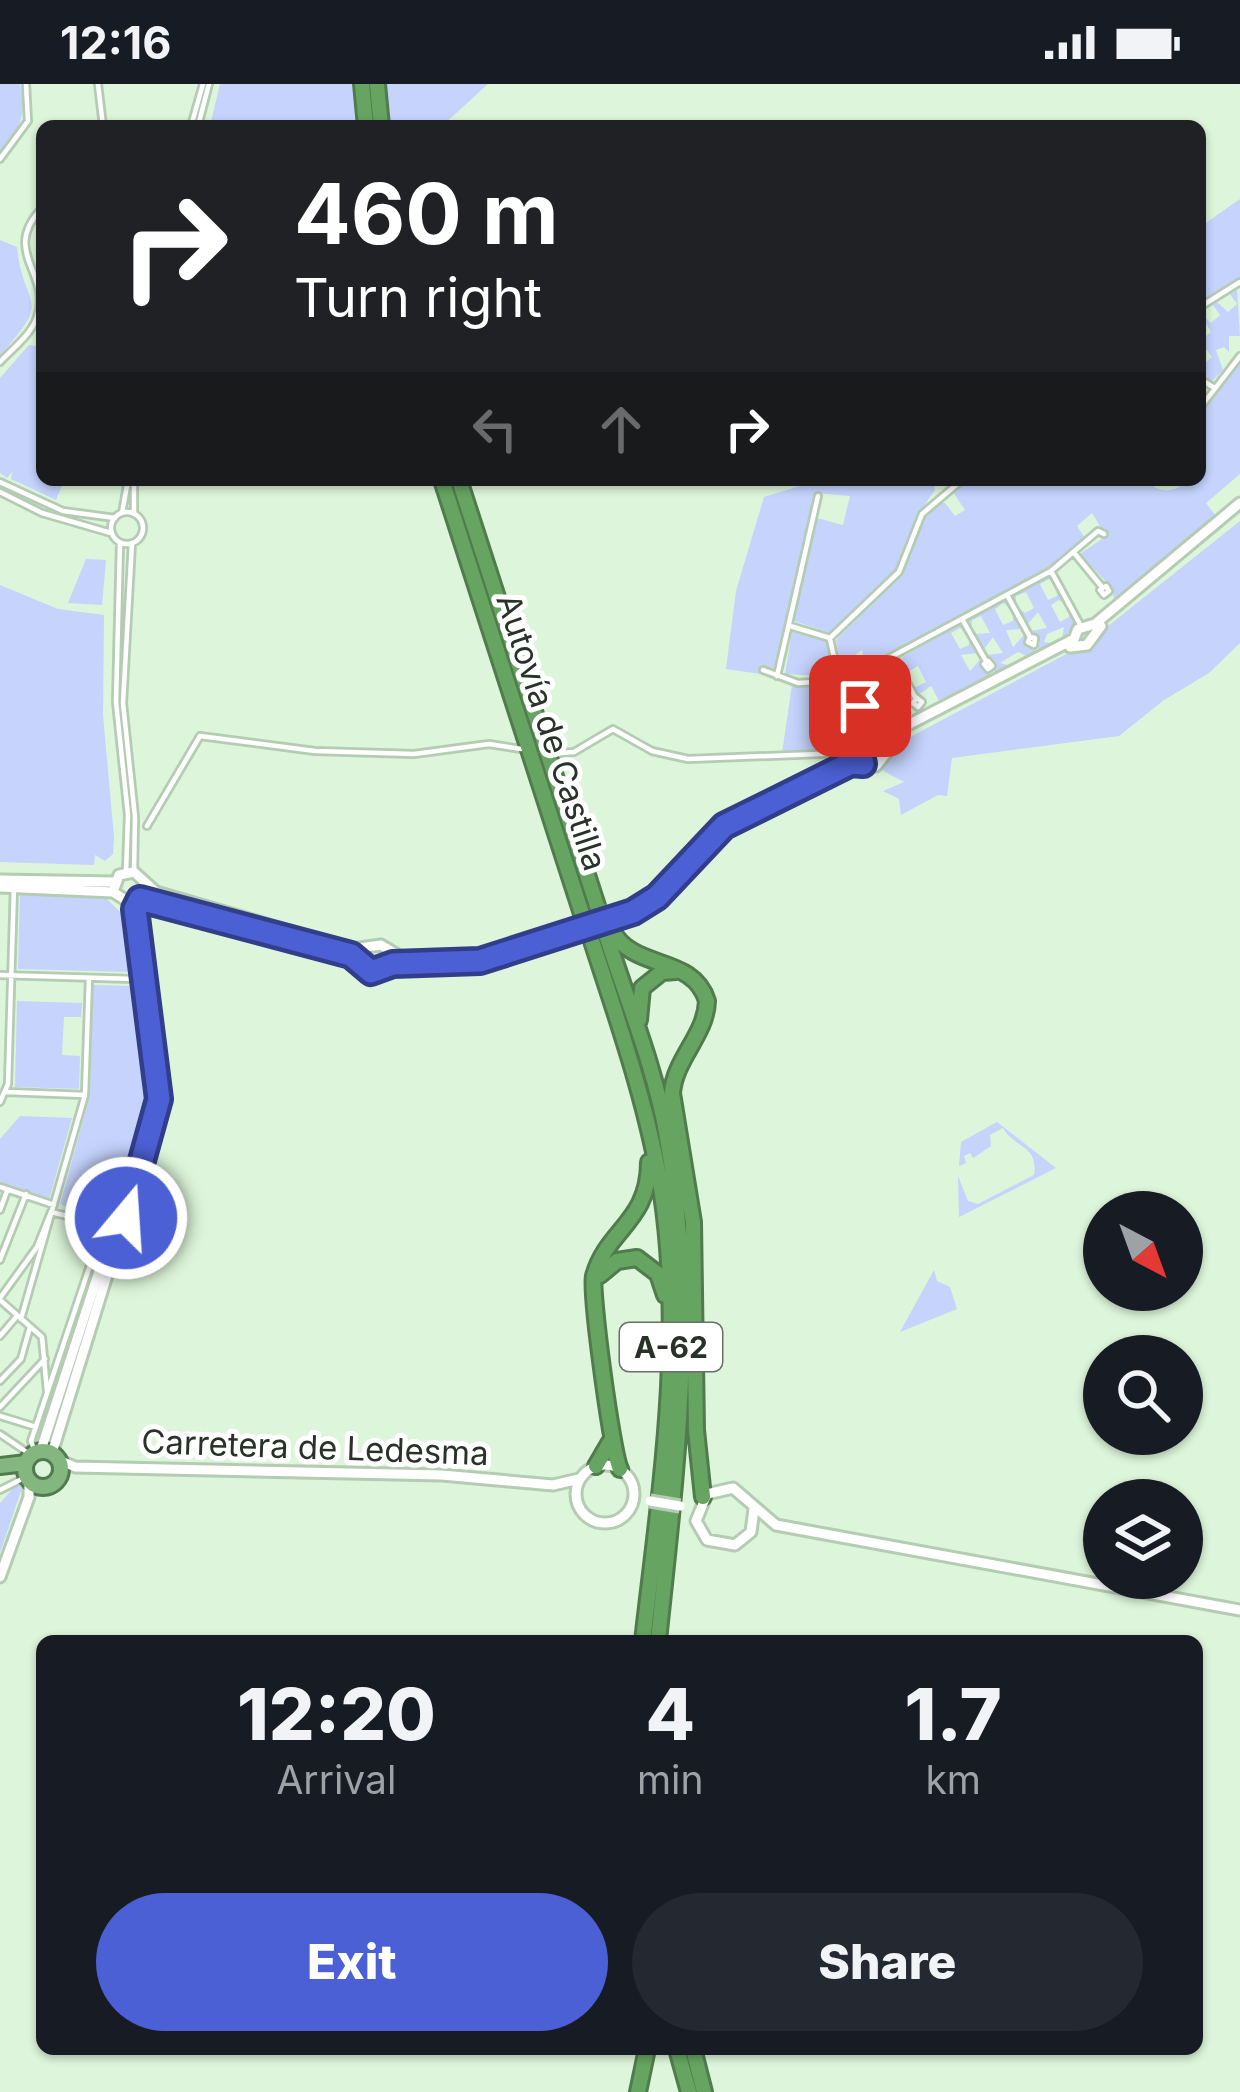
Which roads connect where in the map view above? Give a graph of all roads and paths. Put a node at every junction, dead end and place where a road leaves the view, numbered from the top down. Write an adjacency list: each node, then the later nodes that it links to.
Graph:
1 (26, 84): 10 (street)
2 (98, 84): 6 (street)
3 (206, 84): 7 (street)
4 (362, 84): 8 (highway)
5 (377, 84): 9 (highway)
6 (102, 120)
7 (197, 120)
8 (365, 120)
9 (380, 120)
10 (0, 159)
11 (36, 218): 13 (street)
12 (1240, 282): 14 (street)
13 (36, 285)
14 (1206, 303)
15 (36, 318): 17 (street)
16 (1240, 356): 19 (street)
17 (0, 362)
18 (1206, 383): 19 (street)
19 (1213, 387): 20 (street)
20 (1206, 398)
21 (0, 482): 31 (street)
22 (129, 486): 31 (street)
23 (132, 486): 30 (street)
24 (444, 486): 63 (highway, Autovía de Castilla / A-62)
25 (461, 486): 63 (highway, Autovía de Castilla / A-62)
26 (955, 486): 44 (street)
27 (0, 492): 32 (street)
28 (818, 496): 41 (street)
29 (1240, 507): 42 (main road)
30 (134, 514): 31 (street); 35 (street)
31 (118, 515): 32 (street)
32 (111, 533): 34 (street)
33 (1103, 534): 36 (street)
34 (120, 543): 35 (street); 57 (street)
35 (132, 543): 57 (street)
36 (1073, 552): 37 (street); 38 (street)
37 (1051, 571): 39 (street); 42 (street)
38 (1102, 587)
39 (1007, 595): 40 (street); 43 (street)
40 (962, 619): 45 (street); 46 (street)
41 (789, 626): 44 (street); 48 (street)
42 (1087, 630): 52 (main road)
43 (1030, 637)
44 (830, 638): 49 (street)
45 (893, 656): 50 (street); 51 (street)
46 (986, 662)
47 (763, 670): 48 (street)
48 (778, 676): 49 (street)
49 (839, 680): 50 (street)
50 (848, 680): 52 (street)
51 (916, 699)
52 (880, 743): 55 (main road); 55 (main road)
53 (521, 749): 56 (street)
54 (560, 753): 55 (street)
55 (862, 755): 66 (main road)
56 (147, 826)
57 (130, 872): 60 (main road); 61 (main road)
58 (0, 884): 59 (main road)
59 (14, 884): 61 (main road); 70 (street)
60 (145, 885): 62 (main road); 65 (main road)
61 (114, 887): 62 (main road)
62 (135, 902): 67 (main road); 71 (main road)
63 (596, 914): 64 (highway, Autovía de Castilla / A-62, bridge)
64 (602, 933): 68 (highway); 73 (highway, Autovía de Castilla / A-62); 83 (highway, Autovía de Castilla / A-62)
65 (364, 949): 66 (main road); 67 (main road)
66 (388, 960): 67 (main road)
67 (362, 963)
68 (683, 971): 83 (highway); 99 (highway)
69 (0, 975): 70 (street)
70 (11, 976): 72 (street); 74 (street)
71 (142, 977): 72 (street); 77 (main road)
72 (88, 978): 75 (street)
73 (629, 1057): 87 (highway); 90 (highway, Autovía de Castilla / A-62)
74 (7, 1092): 75 (street); 76 (street)
75 (85, 1095): 80 (street)
76 (0, 1102)
77 (142, 1158): 82 (street); 101 (main road)
78 (4, 1189): 79 (street); 81 (street)
79 (26, 1194): 80 (street); 84 (street)
80 (54, 1208): 82 (street); 85 (street); 86 (street)
81 (0, 1210)
82 (104, 1226): 93 (street)
83 (683, 1248): 120 (highway, Autovía de Castilla / A-62)
84 (0, 1260)
85 (0, 1299): 86 (street)
86 (19, 1317): 88 (street); 89 (street)
87 (598, 1321): 90 (highway); 98 (highway)
88 (30, 1327): 91 (street); 92 (street)
89 (0, 1336)
90 (670, 1347): 119 (highway, Autovía de Castilla / A-62)
91 (45, 1359): 93 (street); 94 (street)
92 (0, 1381)
93 (47, 1397): 96 (street)
94 (0, 1406)
95 (0, 1416): 96 (street)
96 (35, 1427): 101 (street)
97 (0, 1434): 101 (street)
98 (610, 1442): 100 (highway); 102 (highway)
99 (699, 1459): 105 (highway); 109 (highway)
100 (596, 1466): 102 (main road); 103 (main road)
101 (34, 1468): 104 (main road, Carretera de Ledesma); 107 (street); 107 (street); 117 (main road)
102 (620, 1469): 106 (main road)
103 (579, 1479): 104 (main road, Carretera de Ledesma); 108 (main road)
104 (553, 1485): 108 (main road)
105 (721, 1488): 109 (main road); 113 (main road)
106 (634, 1489): 110 (main road); 111 (main road)
107 (0, 1490)
108 (576, 1501): 111 (main road)
109 (701, 1501): 112 (main road); 114 (main road)
110 (650, 1503): 111 (main road); 112 (main road, bridge)
111 (631, 1508)
112 (680, 1508): 114 (main road)
113 (754, 1509): 115 (main road); 116 (main road)
114 (696, 1521): 116 (main road)
115 (776, 1525): 116 (main road); 118 (main road)
116 (751, 1532)
117 (0, 1577)
118 (1240, 1610)
119 (644, 1635)
120 (659, 1635)
121 (646, 2055): 124 (highway)
122 (679, 2055): 125 (highway)
123 (695, 2055): 126 (highway)
124 (638, 2092)
125 (688, 2092)
126 (704, 2092)

